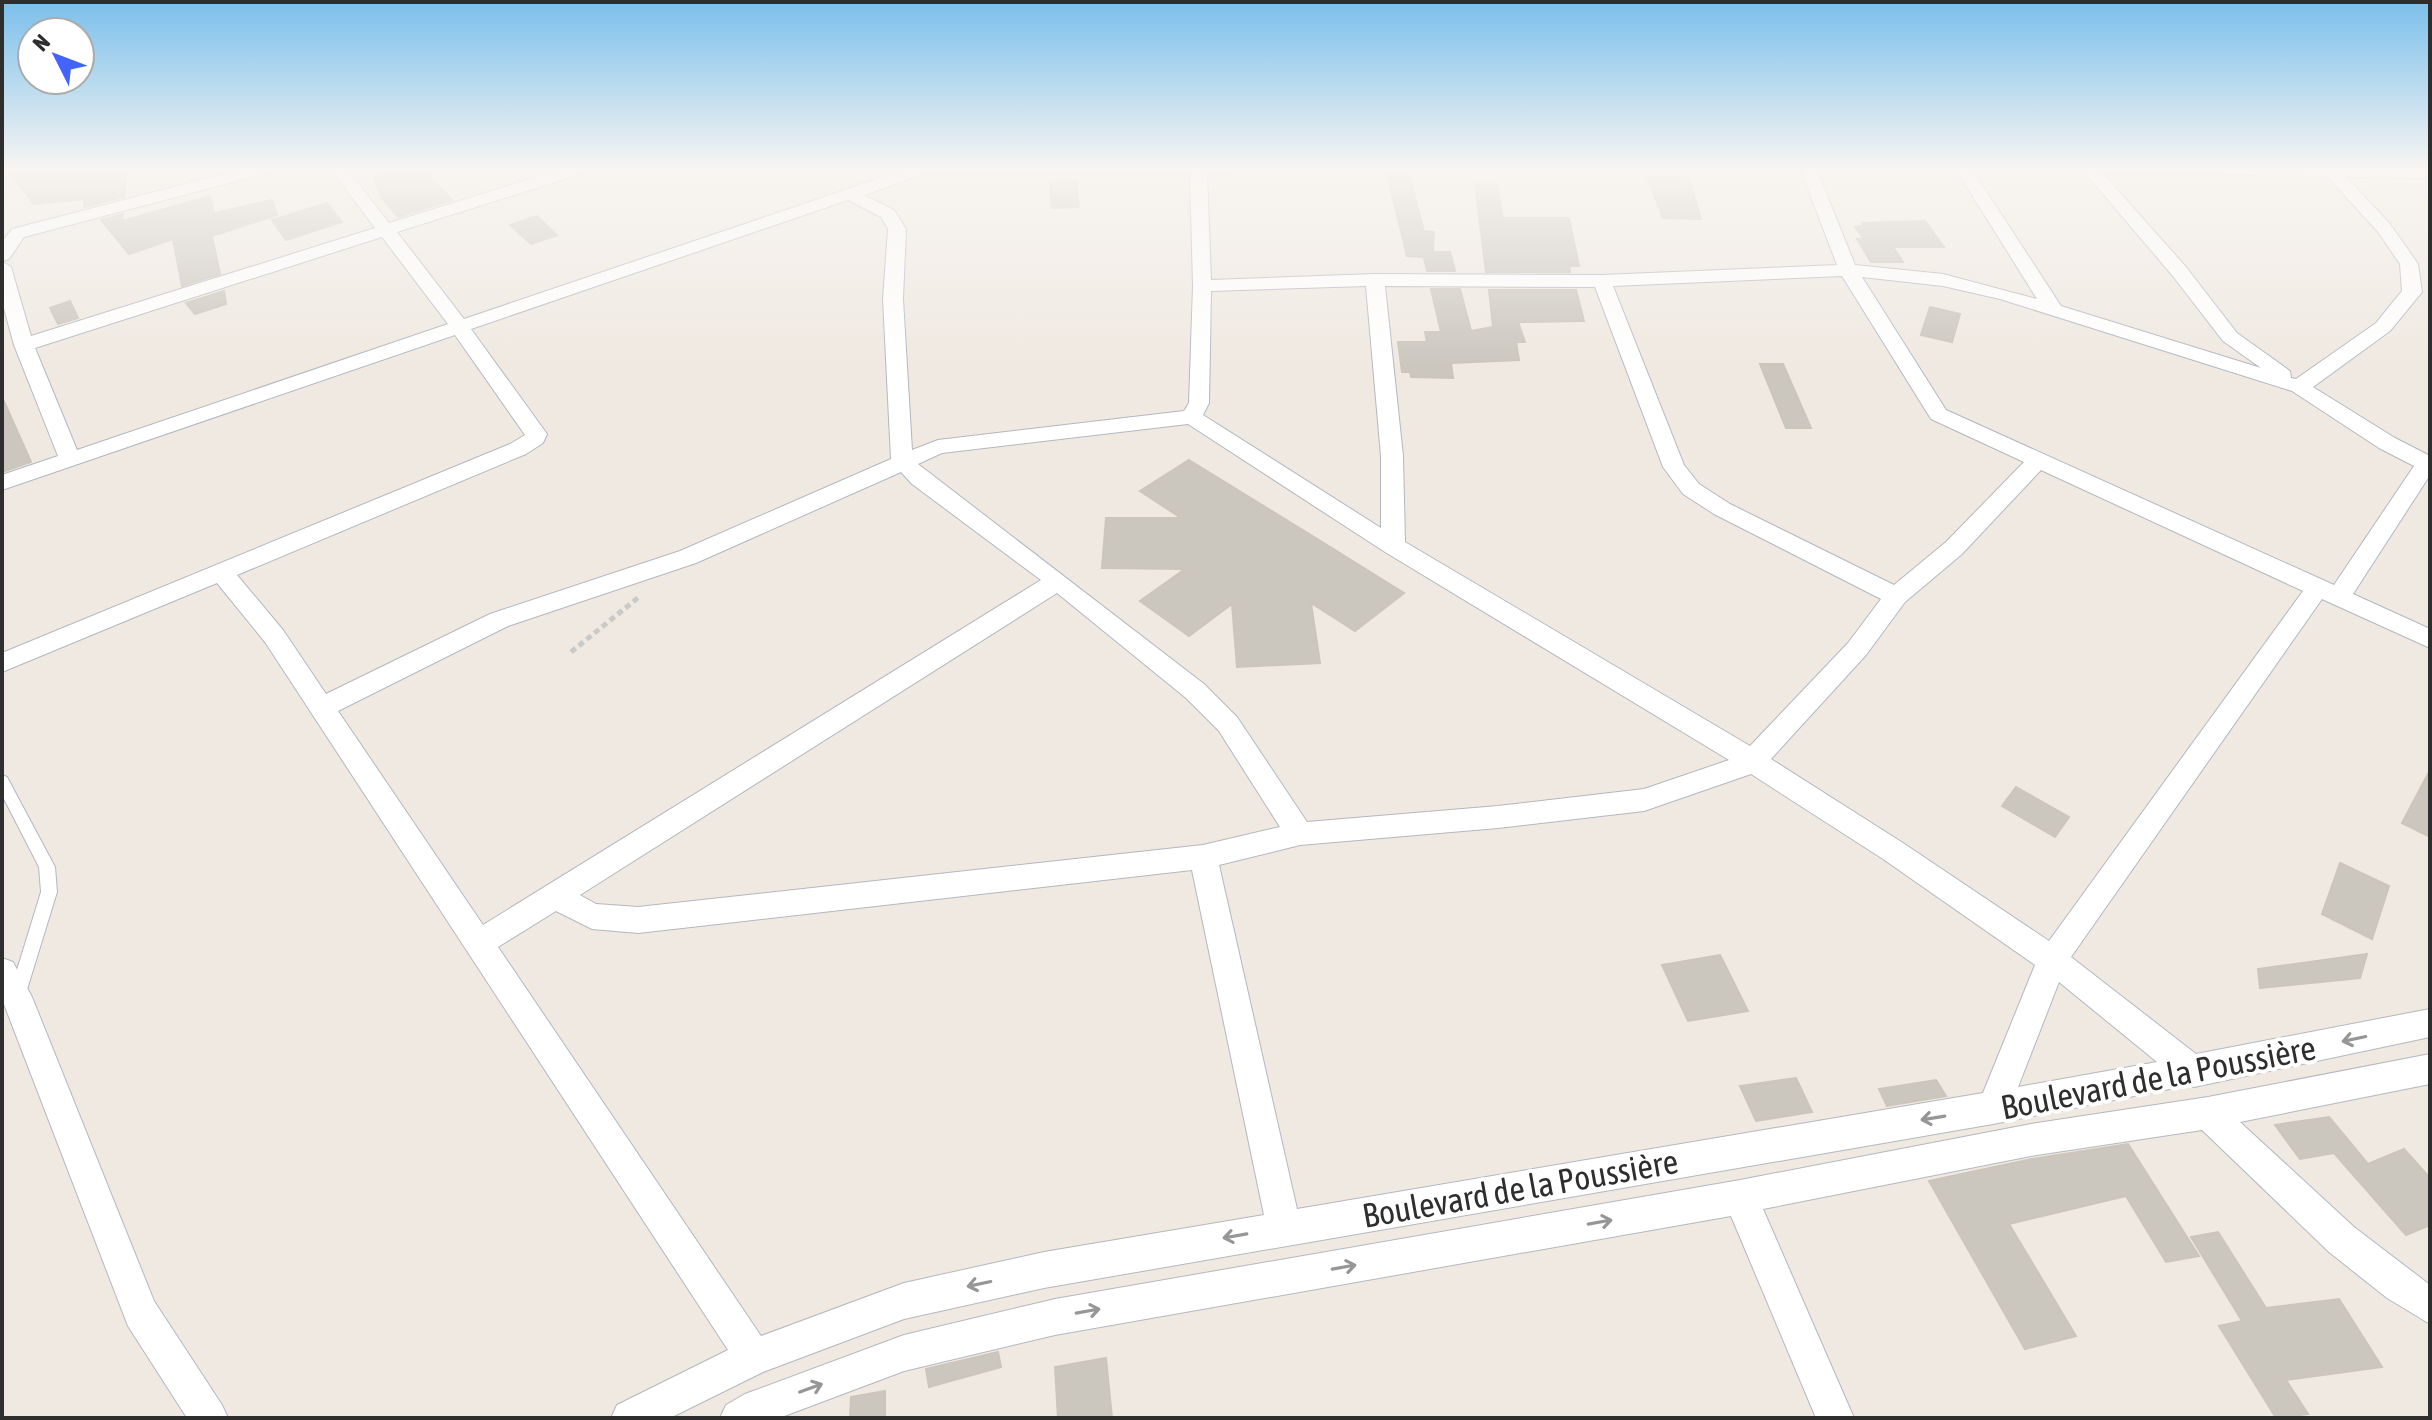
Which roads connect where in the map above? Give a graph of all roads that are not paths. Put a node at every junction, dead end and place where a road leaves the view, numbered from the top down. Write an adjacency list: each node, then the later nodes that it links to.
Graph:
1 (373, 234): 19 (street)
2 (389, 234): 18 (street)
3 (730, 234): 18 (street)
4 (897, 234): 23 (street)
5 (1200, 234): 16 (street)
6 (1834, 234): 13 (street)
7 (2005, 234): 17 (street)
8 (2147, 234): 20 (street)
9 (2388, 234): 20 (street)
10 (10, 235): 11 (street)
11 (2, 255)
12 (2, 267): 19 (street)
13 (1848, 270): 15 (street); 17 (street); 24 (street)
14 (1375, 280): 15 (street); 16 (street); 27 (street)
15 (1602, 281): 31 (street)
16 (1202, 286): 21 (street)
17 (2052, 307): 20 (street)
18 (459, 326): 22 (street); 28 (street)
19 (24, 345): 22 (street)
20 (2299, 387): 25 (street)
21 (1191, 417): 23 (street); 27 (street)
22 (70, 459): 26 (street)
23 (902, 460): 29 (street); 34 (street)
24 (2036, 462): 30 (street); 31 (street)
25 (2428, 464): 30 (street)
26 (2, 483)
27 (1393, 546): 35 (street)
28 (222, 573): 33 (street); 34 (street)
29 (1058, 581): 37 (street); 39 (street)
30 (2328, 592): 32 (street); 41 (street)
31 (1896, 596): 35 (street)
32 (2430, 639)
33 (2, 663)
34 (321, 708): 40 (street)
35 (1751, 763): 37 (street); 41 (street)
36 (2, 781): 42 (lane)
37 (1300, 834): 38 (street)
38 (1203, 857): 39 (street); 49 (street)
39 (556, 897): 40 (street)
40 (477, 945): 51 (street)
41 (2052, 960): 45 (street); 46 (street)
42 (10, 984): 52 (street)
43 (2430, 1023): 45 (street, Boulevard de la Poussière, one-way to 45)
44 (2430, 1069): 47 (street, Boulevard de la Poussière)
45 (2194, 1072): 46 (street, Boulevard de la Poussière)
46 (1993, 1109): 49 (street, Boulevard de la Poussière, one-way to 49)
47 (2208, 1113): 48 (street, Boulevard de la Poussière); 50 (street)
48 (1740, 1197): 54 (street, Boulevard de la Poussière, one-way to 48); 55 (street)
49 (1284, 1228): 51 (street, Boulevard de la Poussière, one-way to 51)
50 (2430, 1306)
51 (754, 1357): 53 (street, Boulevard de la Poussière)
52 (209, 1418)
53 (630, 1418)
54 (739, 1418)
55 (1835, 1418)

